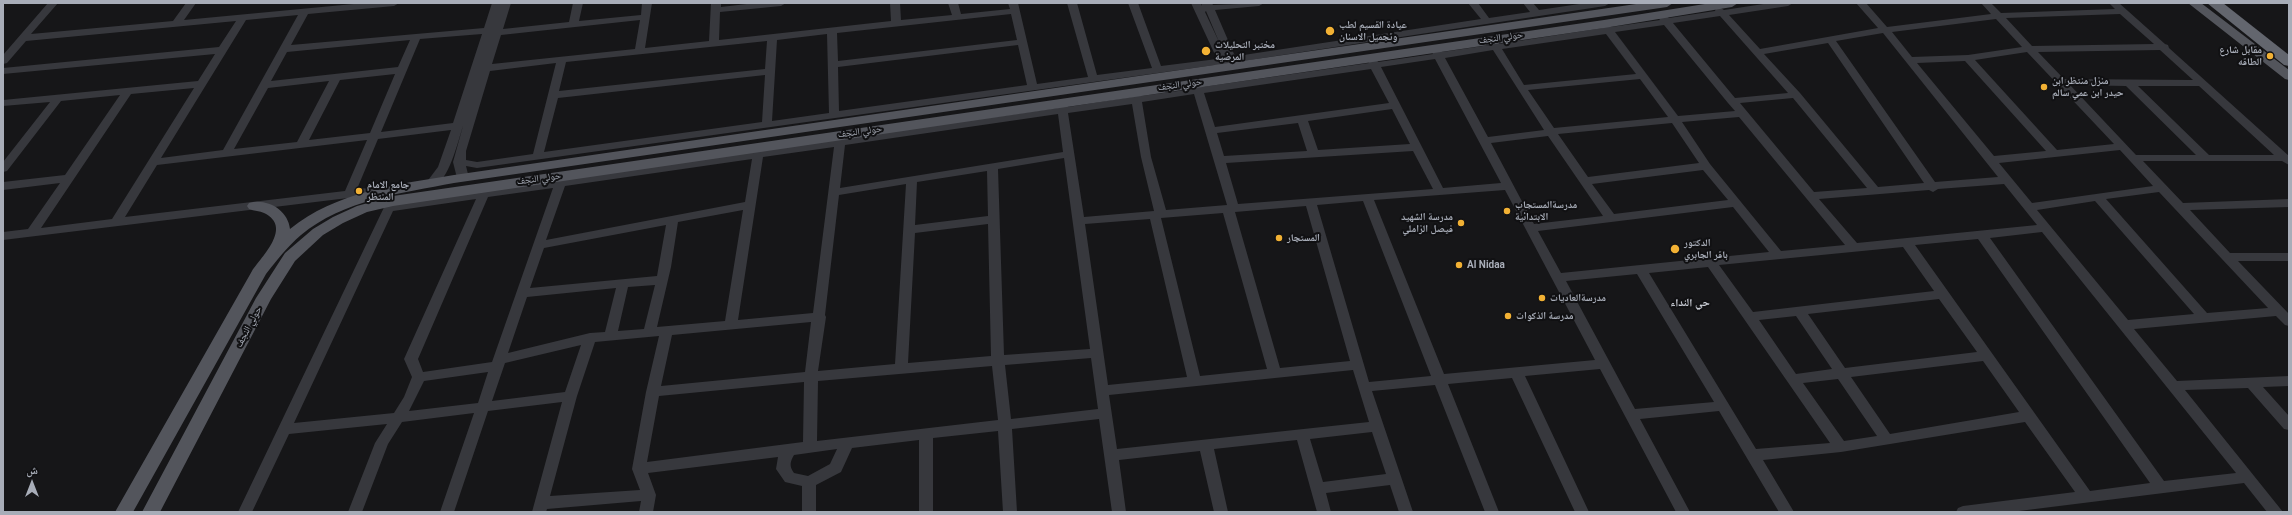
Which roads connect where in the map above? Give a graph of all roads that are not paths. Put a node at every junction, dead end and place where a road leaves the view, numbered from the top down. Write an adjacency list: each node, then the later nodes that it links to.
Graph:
1 (53, 3): 48 (street)
2 (191, 3): 39 (street)
3 (394, 3): 25 (street)
4 (497, 3): 44 (street)
5 (506, 3): 44 (street)
6 (578, 3): 41 (street)
7 (647, 3): 36 (street)
8 (781, 3): 26 (street)
9 (895, 3): 40 (street)
10 (953, 3): 37 (street)
11 (1072, 3): 78 (street)
12 (1133, 3): 71 (street)
13 (1259, 3): 27 (street)
14 (1473, 3): 38 (street)
15 (1528, 3): 32 (street)
16 (1604, 3): 32 (street)
17 (1732, 3): 29 (main road, حولي النجف)
18 (1788, 3): 29 (street)
19 (1861, 3): 43 (street)
20 (1986, 3): 34 (street)
21 (2114, 3): 30 (street)
22 (2194, 3): 76 (main road)
23 (2214, 3): 67 (highway)
24 (2233, 3): 54 (highway)
25 (372, 4): 31 (street)
26 (716, 6): 51 (street)
27 (1203, 6): 66 (street); 69 (street)
28 (1014, 7): 37 (street); 50 (street)
29 (1719, 9): 33 (main road, حولي النجف); 60 (street)
30 (2123, 11): 34 (street); 53 (street)
31 (304, 12): 35 (street); 55 (street)
32 (1536, 13): 38 (street)
33 (1665, 13): 42 (main road, حولي النجف); 66 (main road, حولي النجف); 92 (street)
34 (1997, 16): 43 (street); 56 (street)
35 (244, 17): 39 (street); 57 (street)
36 (645, 18): 41 (street); 58 (street)
37 (957, 18): 40 (street)
38 (1487, 21): 66 (street)
39 (176, 24): 48 (street)
40 (896, 24): 45 (street)
41 (572, 25): 44 (street)
42 (1606, 27): 52 (main road, حولي النجف); 75 (street)
43 (1885, 30): 49 (street); 64 (street)
44 (494, 31): 46 (street); 70 (street); 103 (street)
45 (832, 31): 47 (street); 68 (street)
46 (416, 36): 55 (street); 73 (street)
47 (772, 37): 51 (street); 74 (street)
48 (22, 38): 65 (street)
49 (1830, 39): 60 (street); 140 (street)
50 (1022, 42): 68 (street); 84 (street)
51 (714, 43): 58 (street)
52 (1494, 43): 59 (main road, حولي النجف); 86 (street)
53 (2165, 47): 56 (street); 81 (street)
54 (2289, 48)
55 (284, 49): 83 (street)
56 (2028, 49): 61 (street); 79 (street)
57 (223, 50): 72 (street); 82 (street)
58 (640, 51): 62 (street)
59 (1436, 51): 63 (main road, حولي النجف); 109 (street)
60 (1758, 52): 89 (street)
61 (1968, 58): 64 (street); 116 (street)
62 (562, 60): 70 (street); 88 (street)
63 (1372, 60): 85 (main road, حولي النجف); 95 (street)
64 (1909, 60): 123 (street)
65 (3, 61)
66 (1239, 62): 69 (main road, حولي النجف)
67 (2289, 62)
68 (833, 65): 99 (street)
69 (1220, 65): 71 (street); 94 (main road, حولي النجف)
70 (486, 68): 126 (street)
71 (1157, 69): 78 (street)
72 (3, 70)
73 (402, 70): 77 (street); 107 (street)
74 (770, 72): 88 (street); 102 (street)
75 (1644, 76): 86 (street); 101 (street)
76 (2289, 76)
77 (336, 77): 83 (street); 110 (street)
78 (1093, 78): 84 (street)
79 (2060, 82): 80 (street); 111 (street)
80 (2128, 82): 81 (street); 121 (street)
81 (2203, 83): 124 (street)
82 (202, 84): 87 (street); 125 (street)
83 (264, 84): 114 (street)
84 (1033, 87): 99 (street)
85 (1197, 87): 90 (main road, حولي النجف); 105 (street)
86 (1521, 88): 106 (street)
87 (128, 91): 91 (street); 130 (street)
88 (554, 94): 118 (street)
89 (1796, 95): 92 (street); 144 (street)
90 (1135, 96): 96 (main road, حولي النجف); 159 (street)
91 (58, 98): 93 (street); 129 (street)
92 (1732, 101): 98 (street)
93 (3, 103)
94 (1001, 105): 96 (main road, حولي النجف); 97 (main road, حولي النجف)
95 (1395, 105): 100 (street); 112 (street)
96 (1063, 107): 104 (street); 115 (street)
97 (964, 111): 104 (main road, حولي النجف); 131 (main road, حولي النجف)
98 (1743, 114): 101 (street); 147 (street)
99 (834, 115): 102 (street)
100 (1302, 119): 105 (street); 117 (street)
101 (1675, 120): 106 (street); 128 (street)
102 (767, 124): 118 (street)
103 (458, 126): 107 (street); 135 (street)
104 (919, 127): 108 (main road, حولي النجف)
105 (1210, 131): 122 (street)
106 (1551, 132): 109 (street); 134 (street)
107 (374, 136): 110 (street); 145 (street)
108 (841, 138): 113 (street); 119 (main road, حولي النجف); 142 (street)
109 (1483, 140): 138 (street)
110 (301, 145): 114 (street)
111 (2122, 147): 116 (street); 120 (street)
112 (1417, 148): 117 (street); 143 (street)
113 (758, 153): 119 (street); 154 (street)
114 (226, 154): 125 (street)
115 (1069, 154): 127 (street); 163 (street)
116 (2054, 154): 123 (street)
117 (1314, 155): 122 (street)
118 (538, 156): 126 (street)
119 (703, 158): 136 (street); 153 (main road, حولي النجف)
120 (2133, 158): 121 (street); 141 (street)
121 (2206, 158): 124 (street)
122 (1218, 160): 158 (street)
123 (1991, 160): 133 (street)
124 (2287, 160)
125 (153, 162): 164 (street)
126 (459, 162): 131 (street)
127 (992, 166): 132 (street); 160 (street)
128 (1706, 166): 134 (street); 151 (street)
129 (3, 169)
130 (68, 178): 137 (street); 168 (street)
131 (463, 178): 135 (main road, حولي النجف)
132 (912, 179): 142 (street); 167 (street)
133 (2007, 180): 140 (street); 156 (street)
134 (1585, 181): 161 (street)
135 (432, 183): 139 (main road, حولي النجف)
136 (560, 183): 146 (street); 172 (street)
137 (3, 186)
138 (1507, 186): 143 (street); 165 (street)
139 (403, 188): 145 (street); 173 (main road, حولي النجف)
140 (1933, 188): 144 (street)
141 (2162, 188): 148 (street); 157 (street)
142 (835, 192): 187 (street)
143 (1440, 192): 149 (street)
144 (1876, 192): 147 (street)
145 (349, 194): 155 (street)
146 (484, 194): 153 (street); 207 (street)
147 (1811, 196): 174 (street)
148 (2098, 197): 156 (street); 189 (street)
149 (1367, 198): 150 (street); 210 (street)
150 (1311, 203): 158 (street); 202 (street)
151 (1736, 203): 161 (street); 175 (street)
152 (2289, 203): 157 (street)
153 (391, 204): 228 (street); 245 (main road, حولي النجف)
154 (750, 205): 162 (street); 192 (street)
155 (254, 206): 164 (street); 173 (main road)
156 (2029, 207): 166 (street)
157 (2179, 207): 176 (street)
158 (1231, 209): 159 (street); 206 (street)
159 (1158, 215): 163 (street); 212 (street)
160 (995, 219): 167 (street); 199 (street)
161 (1611, 219): 165 (street)
162 (672, 221): 172 (street); 181 (street)
163 (1078, 221): 197 (street)
164 (116, 222): 168 (street)
165 (1531, 228): 180 (street)
166 (2046, 228): 169 (street); 191 (street)
167 (909, 230): 203 (street)
168 (32, 232): 170 (street)
169 (1981, 234): 171 (street); 244 (street)
170 (3, 236)
171 (1906, 242): 174 (street); 184 (street)
172 (539, 245): 183 (street)
173 (280, 247): 247 (main road, حولي النجف)
174 (1853, 247): 175 (street)
175 (1777, 254): 178 (street)
176 (2228, 257): 177 (street); 186 (street)
177 (2289, 257)
178 (1710, 261): 179 (street); 188 (street)
179 (1640, 268): 180 (street); 219 (street)
180 (1557, 278): 201 (street)
181 (661, 280): 182 (street); 194 (street)
182 (623, 284): 183 (street); 195 (street)
183 (522, 293): 200 (street)
184 (1943, 294): 185 (street); 198 (street)
185 (1799, 311): 188 (street); 205 (street)
186 (2279, 311): 189 (street); 190 (street)
187 (820, 317): 192 (street); 208 (street)
188 (1750, 317): 209 (street)
189 (2204, 318): 191 (street)
190 (2289, 322)
191 (2124, 324): 214 (street)
192 (731, 326): 193 (street)
193 (667, 331): 194 (street); 217 (street)
194 (649, 333): 195 (street)
195 (610, 336): 196 (street)
196 (590, 338): 200 (street); 218 (street)
197 (1096, 353): 199 (street); 216 (street)
198 (1986, 356): 205 (street); 223 (street)
199 (998, 361): 203 (street); 225 (street)
200 (498, 363): 207 (street); 220 (street)
201 (1602, 364): 204 (street); 222 (street)
202 (1358, 365): 206 (street); 215 (street)
203 (901, 368): 208 (street)
204 (1517, 373): 210 (street); 265 (street)
205 (1842, 373): 209 (street); 231 (street)
206 (1275, 374): 212 (street)
207 (419, 376): 224 (street)
208 (812, 377): 217 (street); 234 (street)
209 (1793, 379): 235 (street)
210 (1440, 380): 215 (street); 264 (street)
211 (2289, 381): 213 (street)
212 (1195, 382): 216 (street)
213 (2251, 382): 214 (street); 226 (street)
214 (2174, 386): 240 (street)
215 (1364, 387): 227 (street)
216 (1102, 391): 221 (street)
217 (653, 392): 239 (street)
218 (570, 396): 220 (street); 249 (street)
219 (1723, 406): 222 (street); 238 (street)
220 (483, 407): 224 (street); 255 (street)
221 (1105, 413): 225 (street); 237 (street)
222 (1630, 415): 266 (street)
223 (2029, 416): 231 (street); 248 (street)
224 (396, 418): 228 (street); 254 (street)
225 (1005, 424): 229 (street); 259 (street)
226 (2289, 425)
227 (1377, 426): 230 (street); 241 (street)
228 (284, 429): 253 (street)
229 (926, 433): 232 (street); 258 (street)
230 (1302, 434): 233 (street); 243 (street)
231 (1887, 440): 235 (street)
232 (847, 442): 234 (street); 242 (street)
233 (1206, 445): 237 (street); 261 (street)
234 (810, 447): 236 (street)
235 (1841, 447): 238 (street)
236 (790, 449): 239 (street); 242 (street)
237 (1111, 455): 260 (street)
238 (1752, 455): 267 (street)
239 (639, 469): 246 (street)
240 (2248, 477): 244 (street); 269 (street)
241 (1395, 479): 243 (street); 263 (street)
242 (809, 482): 257 (street)
243 (1317, 488): 262 (street)
244 (2162, 488): 248 (street)
245 (162, 493): 247 (main road); 252 (main road, حولي النجف)
246 (649, 495): 249 (street); 256 (street)
247 (134, 496): 251 (main road, حولي النجف)
248 (2086, 497): 250 (street)
249 (541, 508)
250 (1982, 511): 268 (street)
251 (124, 512)
252 (151, 512)
253 (245, 512)
254 (355, 512)
255 (447, 512)
256 (646, 512)
257 (809, 512)
258 (926, 512)
259 (1010, 512)
260 (1119, 512)
261 (1221, 512)
262 (1324, 512)
263 (1406, 512)
264 (1492, 512)
265 (1582, 512)
266 (1683, 512)
267 (1787, 512)
268 (1963, 512)
269 (2276, 512)

